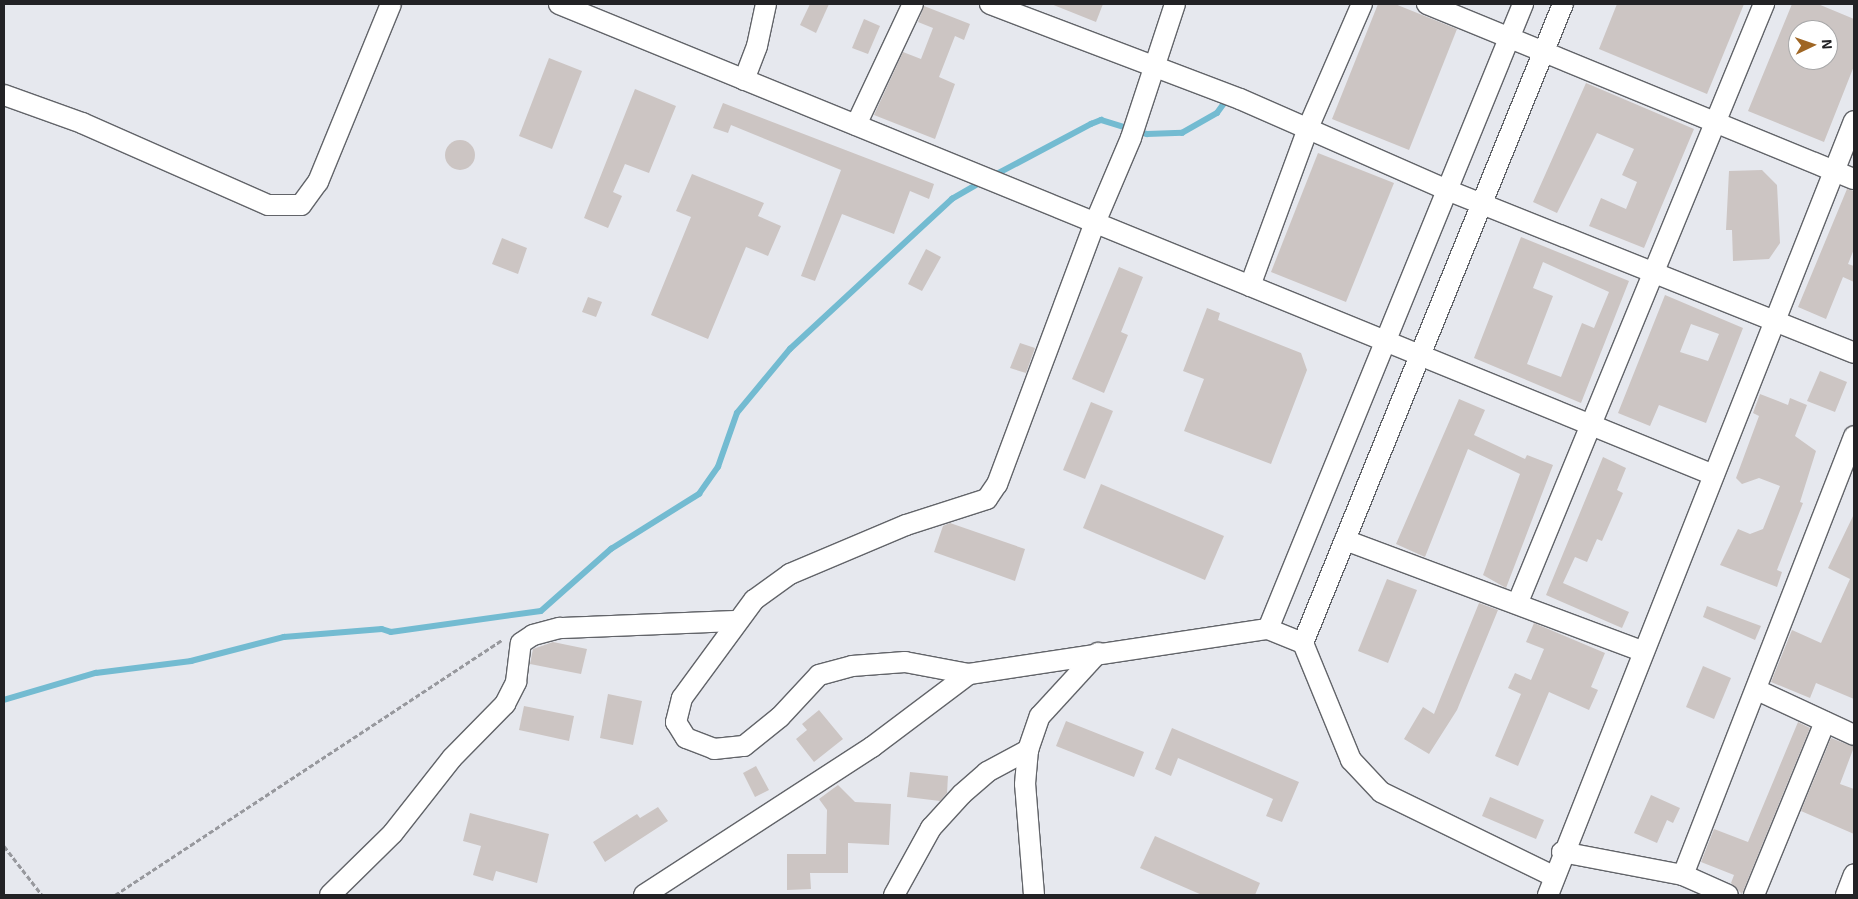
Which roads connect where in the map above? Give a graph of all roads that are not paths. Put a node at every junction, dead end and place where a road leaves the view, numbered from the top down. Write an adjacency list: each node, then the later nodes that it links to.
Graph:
1 (391, 4): 16 (street)
2 (559, 4): 15 (street)
3 (766, 4): 15 (street)
4 (913, 4): 19 (street)
5 (990, 4): 14 (street)
6 (1174, 4): 14 (street)
7 (1362, 4): 20 (street)
8 (1427, 4): 12 (street)
9 (1523, 4): 12 (street)
10 (1563, 4): 13 (street)
11 (1764, 4): 17 (street)
12 (1509, 37): 13 (street); 23 (street)
13 (1544, 50): 17 (street); 24 (street)
14 (1156, 66): 20 (street); 25 (street)
15 (744, 80): 19 (street)
16 (4, 95)
17 (1716, 118): 21 (street); 26 (street)
18 (1854, 121): 21 (street)
19 (856, 125): 25 (street)
20 (1308, 128): 23 (street); 27 (street)
21 (1834, 170): 22 (street); 28 (street)
22 (1854, 179)
23 (1447, 190): 24 (street); 29 (street)
24 (1482, 204): 26 (street); 31 (street)
25 (1094, 225): 27 (street); 37 (street)
26 (1653, 273): 28 (street); 32 (street)
27 (1250, 286): 29 (street)
28 (1774, 322): 30 (street); 34 (street)
29 (1385, 341): 31 (street); 38 (street)
30 (1854, 353)
31 (1420, 356): 32 (street); 35 (street)
32 (1591, 425): 34 (street); 36 (street)
33 (1854, 436): 43 (street)
34 (1714, 475): 40 (street)
35 (1345, 540): 36 (street); 39 (street)
36 (1518, 602): 40 (street)
37 (737, 621): 42 (street); 51 (street)
38 (1268, 629): 39 (street); 41 (street)
39 (1303, 643): 50 (street)
40 (1642, 651): 47 (street)
41 (1098, 653): 42 (street); 46 (street)
42 (969, 674): 52 (street)
43 (1757, 690): 44 (street); 49 (street)
44 (1825, 722): 45 (street); 57 (street)
45 (1854, 734)
46 (1028, 750): 53 (street); 54 (street)
47 (1562, 852): 49 (street); 50 (street)
48 (1854, 874): 58 (street)
49 (1683, 875): 56 (street)
50 (1553, 876): 55 (street)
51 (330, 895)
52 (644, 895)
53 (894, 895)
54 (1034, 895)
55 (1548, 895)
56 (1728, 895)
57 (1754, 895)
58 (1846, 895)

